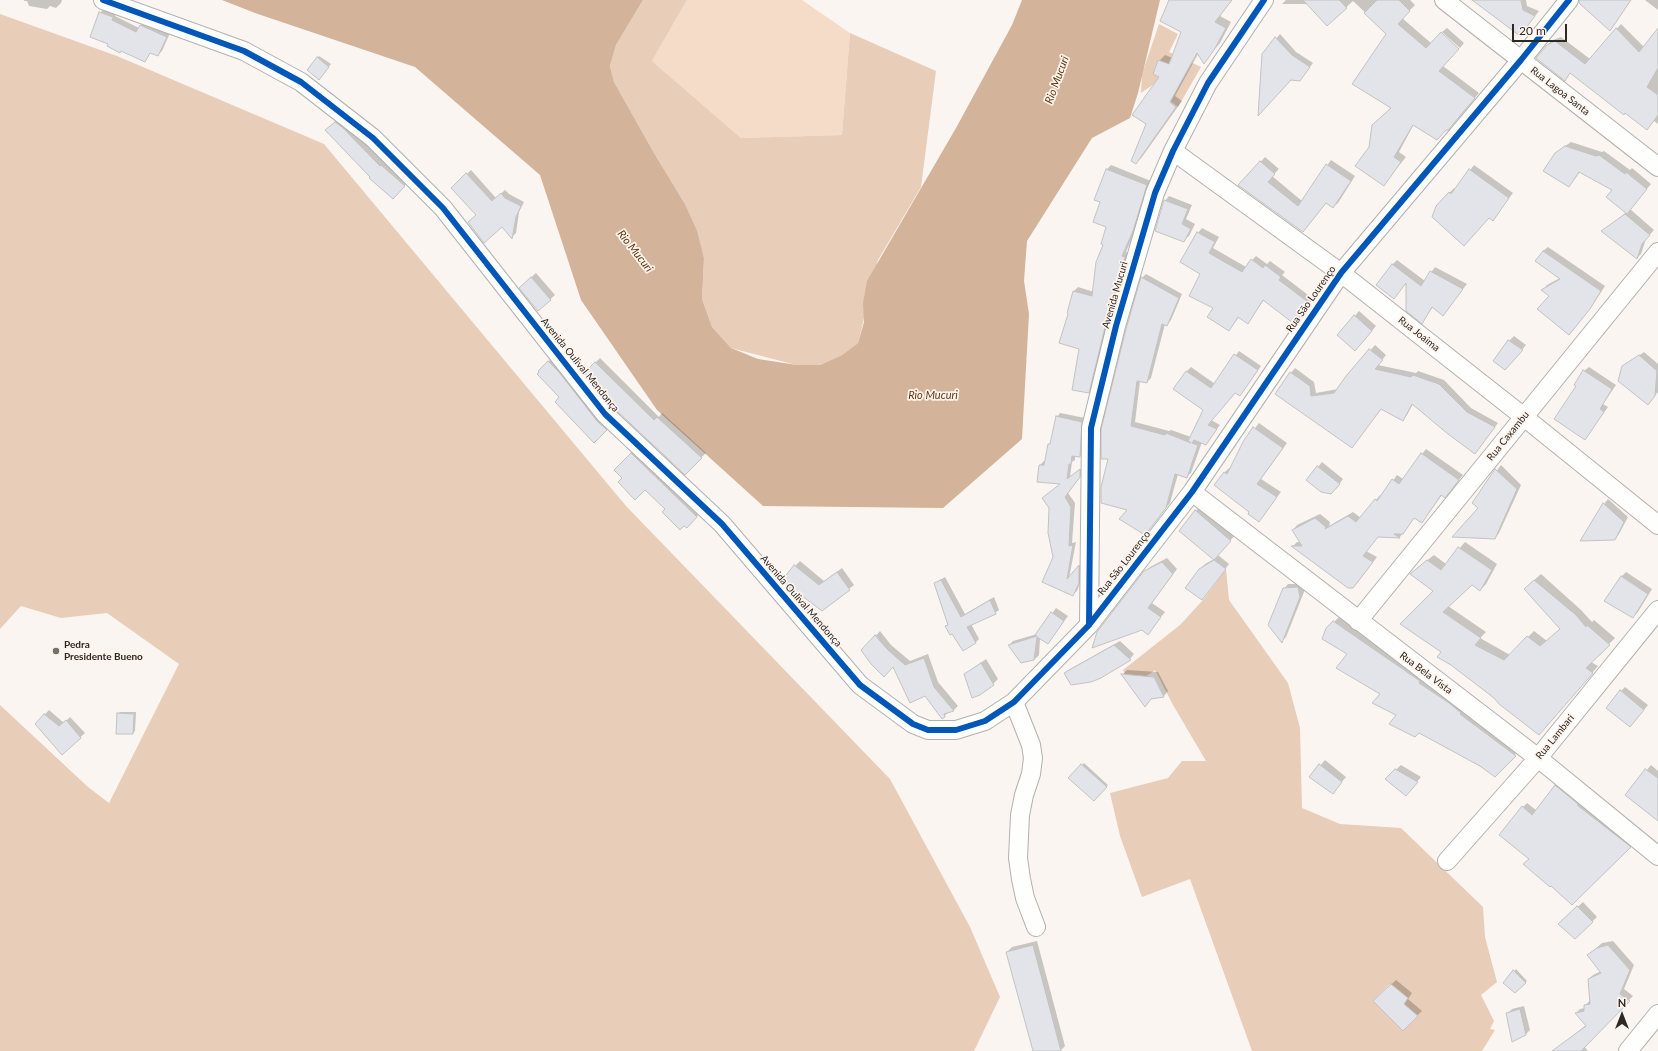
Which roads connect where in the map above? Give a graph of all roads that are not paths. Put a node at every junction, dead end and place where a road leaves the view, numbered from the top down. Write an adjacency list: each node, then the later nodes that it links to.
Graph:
1 (103, 0): 16 (street, Avenida Oulival Mendonça)
2 (1264, 0): 6 (street, Avenida Mucuri)
3 (1444, 0): 5 (street, Rua Lagoa Santa)
4 (1569, 0): 5 (street, Rua São Lourenço)
5 (1521, 60): 7 (street, Rua Lagoa Santa); 9 (street, Rua São Lourenço)
6 (1173, 151): 9 (street, Rua Joaima); 15 (street, Avenida Mucuri)
7 (1658, 167)
8 (1658, 252): 10 (street, Rua Caxambu)
9 (1341, 273): 10 (street, Rua Joaima); 11 (street, Rua São Lourenço)
10 (1524, 417): 12 (street, Rua Joaima); 14 (street, Rua Caxambu)
11 (1192, 492): 14 (street, Rua Bela Vista); 15 (street, Rua São Lourenço)
12 (1658, 525)
13 (1658, 610): 17 (street, Rua Lambari)
14 (1358, 621): 17 (street, Rua Bela Vista)
15 (1089, 625): 16 (street, Avenida Oulival Mendonça)
16 (1014, 702): 20 (street)
17 (1538, 758): 18 (street, Rua Bela Vista); 19 (street, Rua Lambari)
18 (1658, 856)
19 (1447, 861)
20 (1036, 927)
21 (1658, 1014): 22 (street)
22 (1628, 1051)

